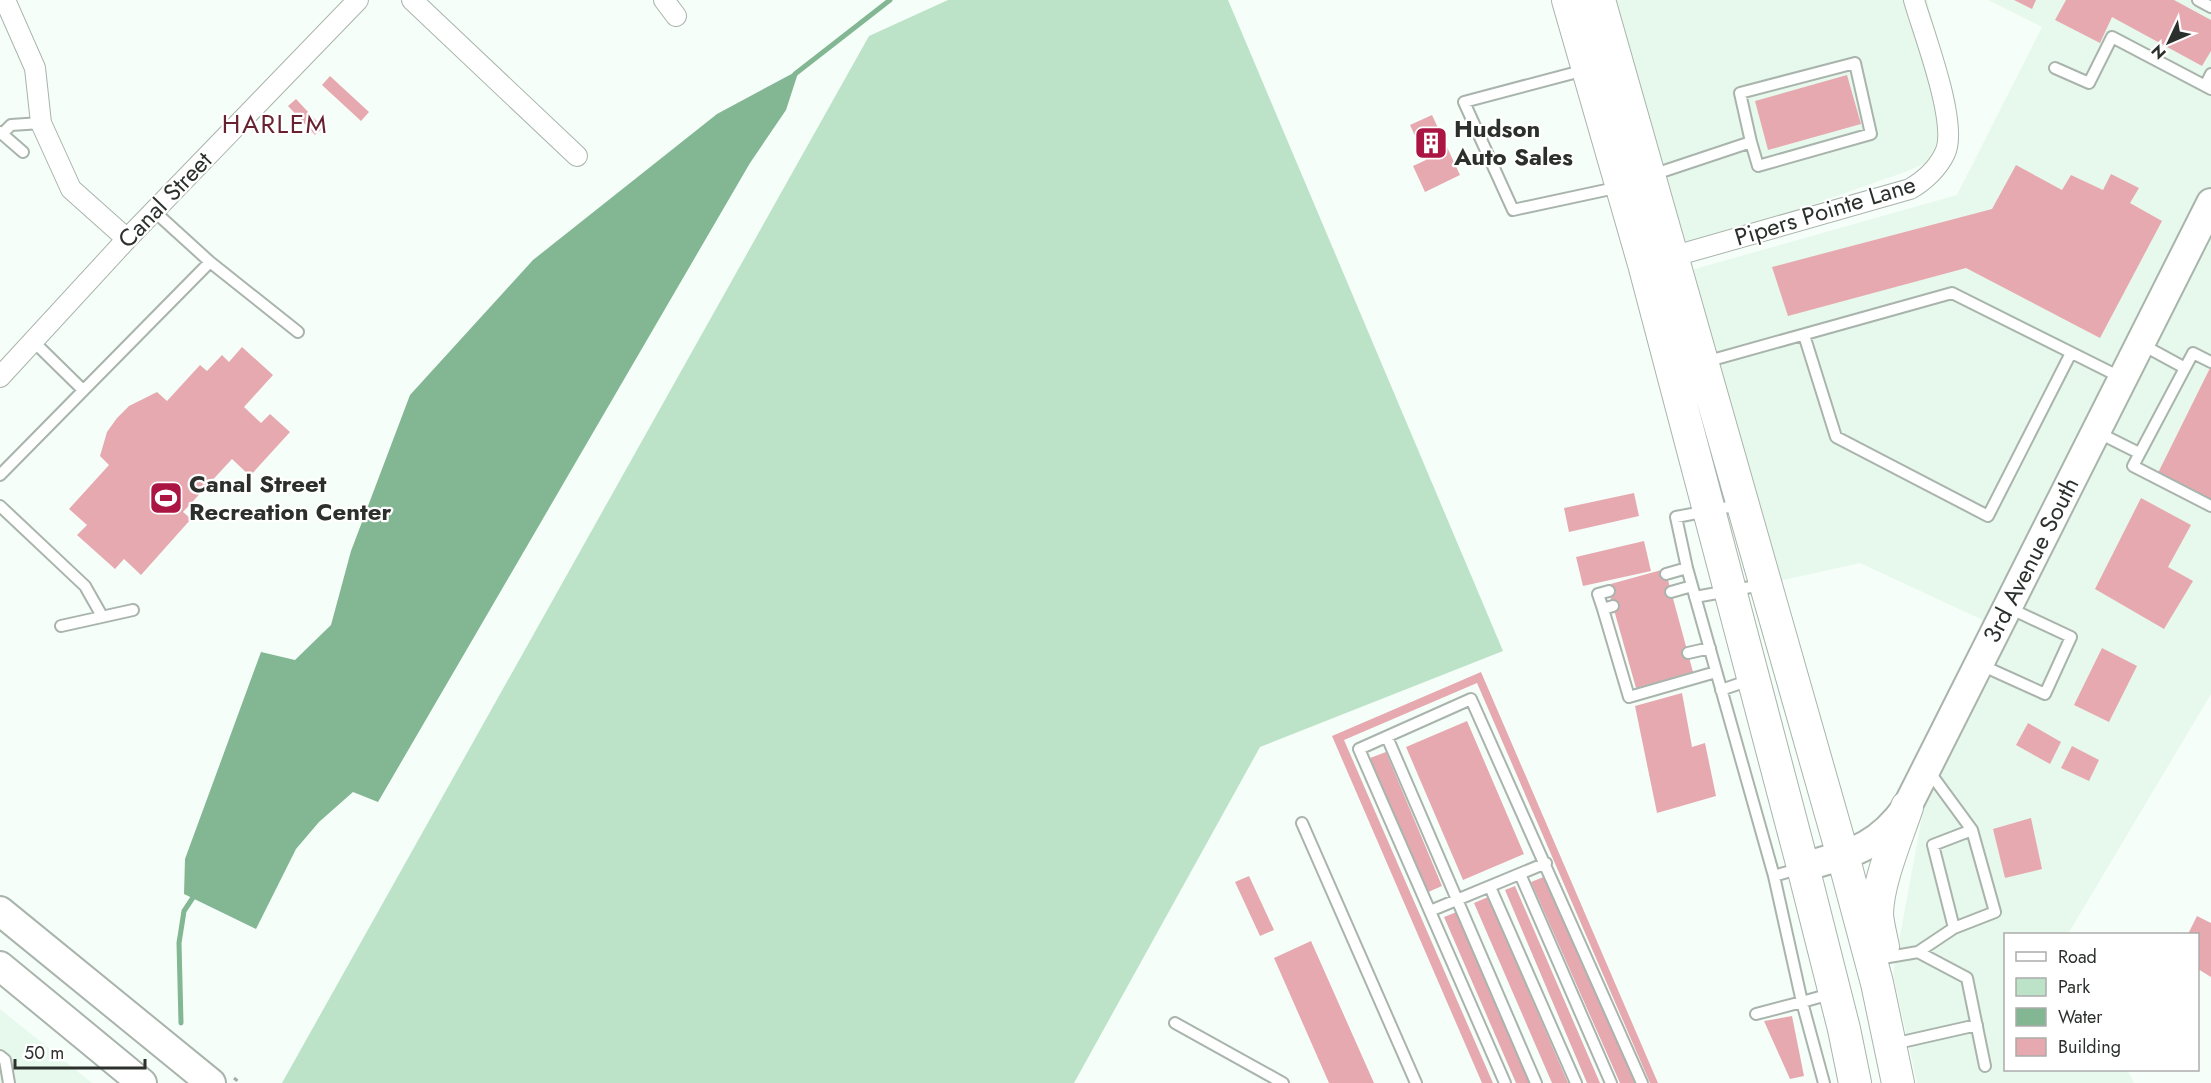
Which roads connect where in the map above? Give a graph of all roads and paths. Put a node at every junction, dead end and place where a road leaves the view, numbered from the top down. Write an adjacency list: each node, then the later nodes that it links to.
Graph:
1 (5, 0): 15 (street)
2 (358, 0): 22 (street, Canal Street)
3 (412, 0): 19 (street)
4 (664, 0): 10 (street)
5 (1568, 0): 11 (main road)
6 (1599, 0): 11 (main road)
7 (1914, 0): 24 (street, Pipers Pointe Lane)
8 (2198, 0): 9 (lane)
9 (2211, 7)
10 (676, 16)
11 (1603, 66): 20 (main road); 20 (lane)
12 (2055, 68): 14 (lane)
13 (2211, 74): 14 (lane)
14 (2208, 88)
15 (41, 123): 16 (lane); 23 (street)
16 (1, 133): 18 (lane)
17 (1751, 142): 17 (lane); 20 (lane)
18 (23, 152)
19 (577, 156)
20 (1635, 181): 24 (main road)
21 (2211, 203): 29 (main road, 3rd Avenue South)
22 (155, 212): 23 (street, Canal Street); 25 (lane)
23 (127, 239): 28 (street, Canal Street)
24 (1658, 260): 31 (main road); 43 (main road)
25 (210, 262): 26 (lane); 36 (lane)
26 (298, 332)
27 (1804, 335): 30 (lane); 30 (lane); 31 (lane)
28 (33, 341): 34 (street, Canal Street); 36 (lane)
29 (2141, 344): 33 (lane); 35 (main road, 3rd Avenue South)
30 (2071, 353): 35 (lane)
31 (1702, 362): 40 (main road)
32 (2211, 362): 33 (lane)
33 (2185, 368): 38 (lane)
34 (0, 377)
35 (2122, 378): 37 (main road, 3rd Avenue South)
36 (83, 390): 39 (lane)
37 (2096, 432): 38 (lane); 51 (main road, 3rd Avenue South)
38 (2139, 453): 42 (lane)
39 (0, 475)
40 (1742, 504): 43 (lane); 46 (main road)
41 (0, 506): 53 (lane)
42 (2211, 506)
43 (1708, 510): 44 (lane); 50 (main road)
44 (1687, 567): 45 (lane); 49 (lane)
45 (1666, 574)
46 (1765, 584): 50 (lane); 66 (main road)
47 (1609, 591): 58 (lane)
48 (1671, 592): 49 (lane)
49 (1694, 592): 50 (lane); 55 (lane)
50 (1729, 592): 59 (main road)
51 (2007, 607): 57 (main road, 3rd Avenue South); 57 (lane)
52 (133, 610): 53 (lane)
53 (102, 616): 54 (lane)
54 (61, 626)
55 (1710, 648): 56 (lane); 58 (lane)
56 (1688, 653)
57 (1979, 664): 62 (main road, 3rd Avenue South)
58 (1716, 672): 60 (lane)
59 (1753, 679): 60 (lane); 68 (main road)
60 (1721, 690): 68 (lane)
61 (1387, 737): 67 (lane); 71 (lane); 73 (lane)
62 (1926, 767): 63 (main road, 3rd Avenue South); 65 (lane)
63 (1907, 807): 66 (main road, 3rd Avenue South); 77 (main road)
64 (1302, 823): 90 (lane)
65 (1972, 830): 74 (lane); 74 (lane)
66 (1843, 856): 68 (main road, 3rd Avenue South); 77 (main road)
67 (1546, 863): 69 (lane); 95 (lane)
68 (1788, 872): 78 (main road); 79 (lane)
69 (1520, 874): 70 (lane); 94 (lane)
70 (1490, 887): 71 (lane); 93 (lane)
71 (1458, 900): 73 (lane); 92 (lane)
72 (0, 911): 88 (main road)
73 (1430, 911): 91 (lane)
74 (1954, 928): 75 (lane)
75 (1918, 952): 77 (lane); 82 (lane)
76 (0, 966): 87 (main road)
77 (1880, 970): 83 (main road)
78 (1835, 992): 79 (lane); 97 (main road)
79 (1802, 1002): 80 (lane); 96 (lane)
80 (1756, 1014)
81 (1175, 1023): 89 (lane)
82 (1977, 1025): 83 (lane); 85 (lane)
83 (1890, 1045): 98 (main road)
84 (0, 1056): 86 (lane)
85 (1985, 1066)
86 (9, 1083)
87 (142, 1083)
88 (211, 1083)
89 (1283, 1083)
90 (1416, 1083)
91 (1505, 1083)
92 (1536, 1083)
93 (1575, 1083)
94 (1611, 1083)
95 (1642, 1083)
96 (1824, 1083)
97 (1855, 1083)
98 (1898, 1083)

